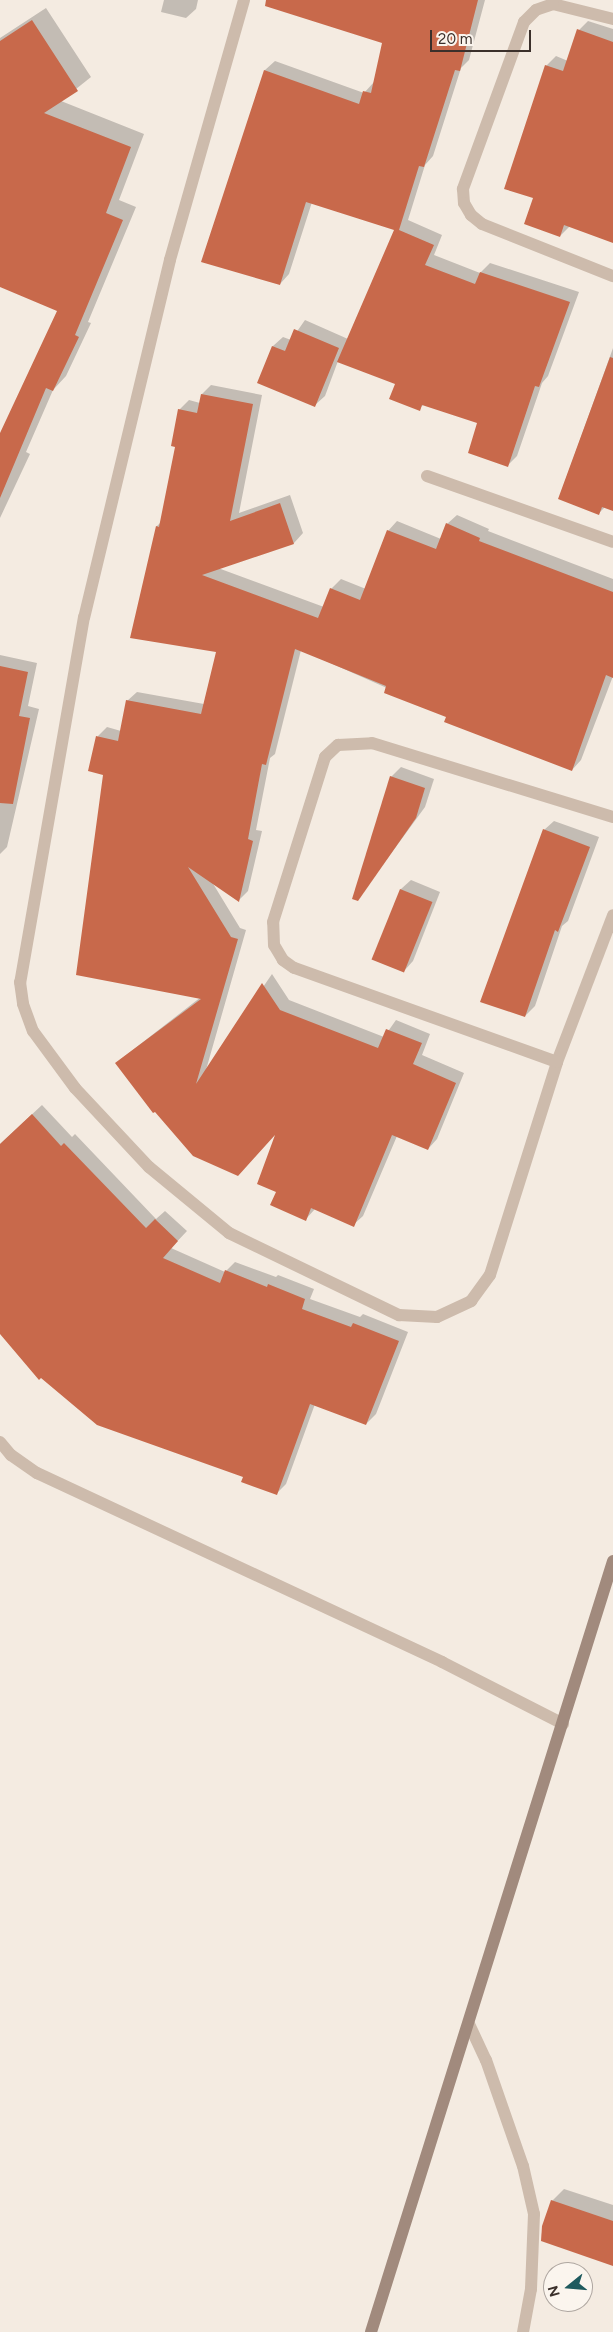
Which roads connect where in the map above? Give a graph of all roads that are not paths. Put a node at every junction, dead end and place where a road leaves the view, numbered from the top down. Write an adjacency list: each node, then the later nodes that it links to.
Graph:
1 (244, 0): 8 (street)
2 (613, 18): 3 (street)
3 (613, 276)
4 (427, 476): 5 (street)
5 (613, 542)
6 (613, 817): 8 (street)
7 (613, 915): 8 (street)
8 (557, 1062)
9 (0, 1442): 11 (street)
10 (613, 1561): 11 (main road)
11 (563, 1724): 12 (main road)
12 (469, 2024): 13 (main road); 14 (street)
13 (371, 2332)
14 (523, 2332)

